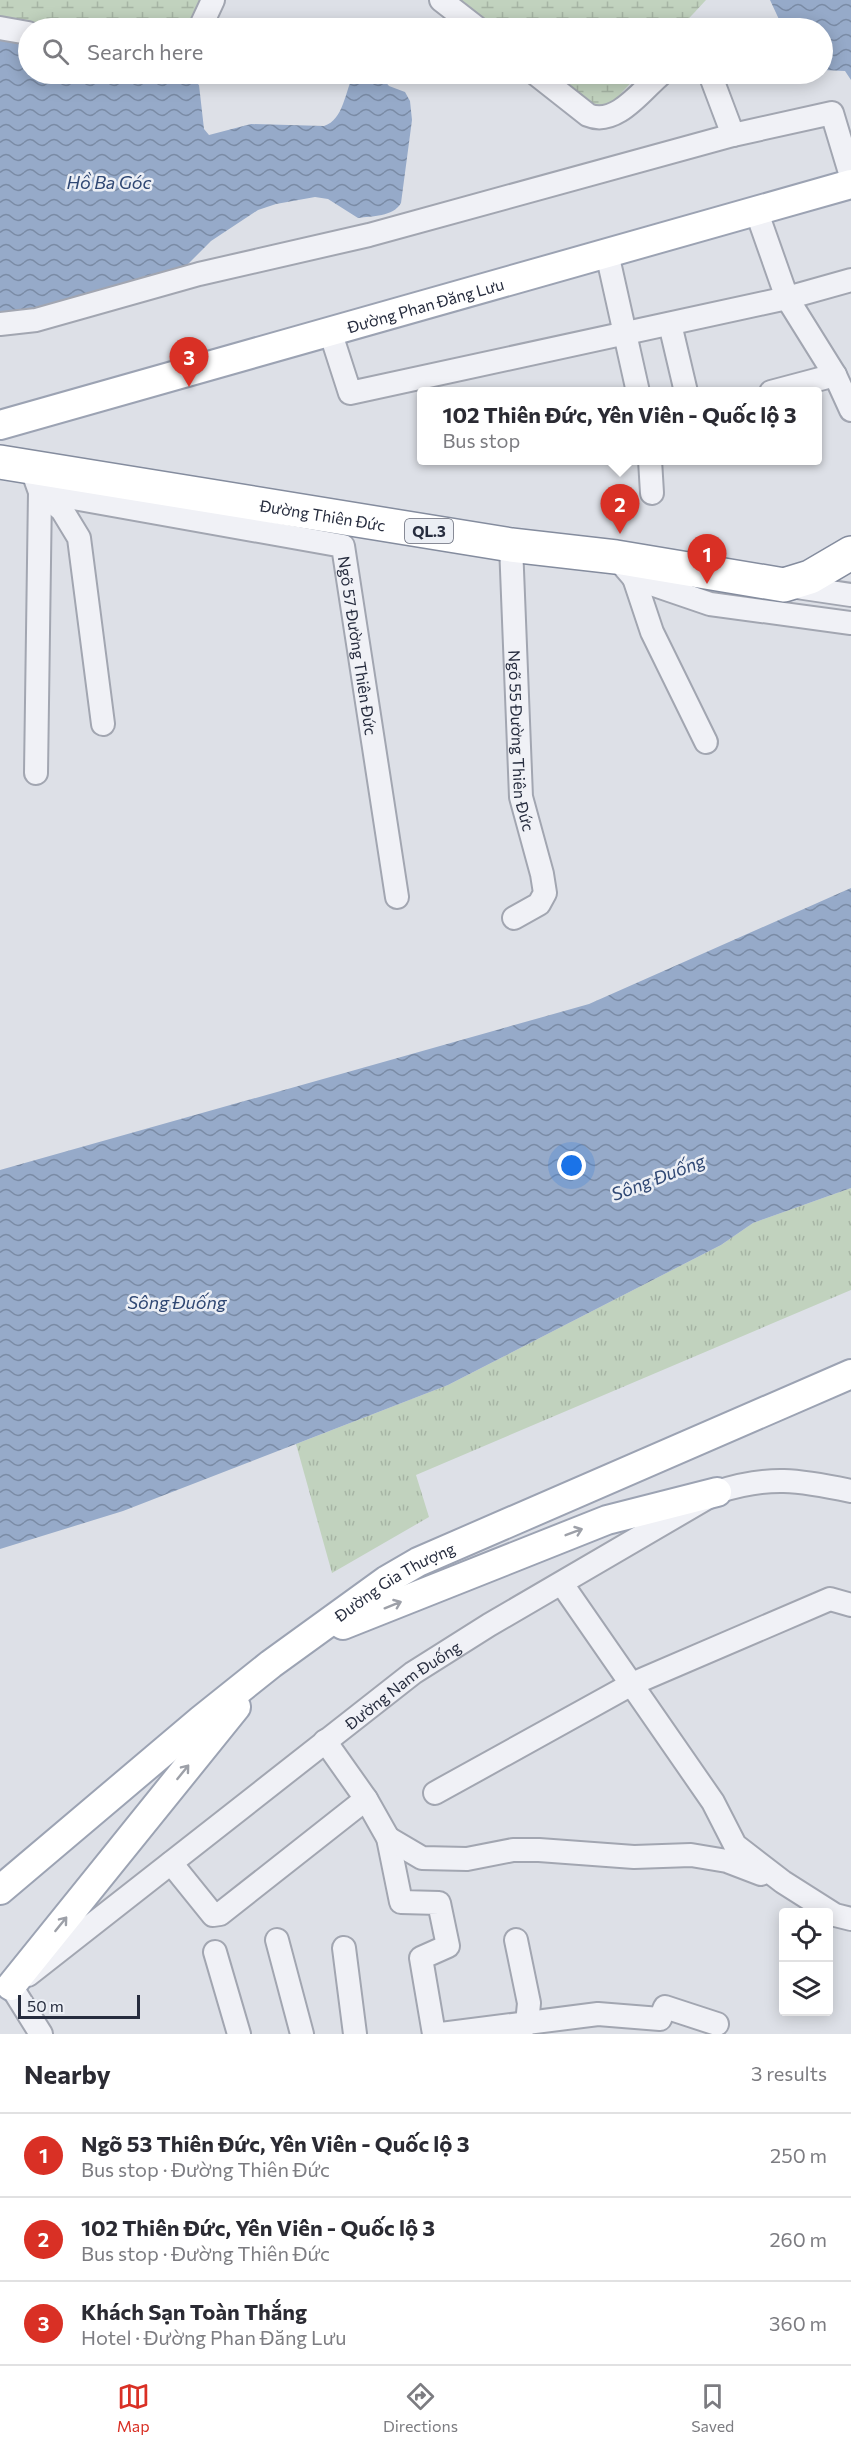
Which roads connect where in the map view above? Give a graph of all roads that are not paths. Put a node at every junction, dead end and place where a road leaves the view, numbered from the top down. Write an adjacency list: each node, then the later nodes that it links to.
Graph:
1 (213, 0): 3 (street)
2 (441, 0): 4 (street)
3 (205, 18)
4 (464, 18)
5 (0, 28): 6 (street)
6 (18, 31)
7 (549, 84): 8 (street)
8 (650, 84)
9 (714, 84): 10 (street)
10 (734, 135): 11 (street); 17 (street)
11 (851, 176)
12 (851, 184): 13 (main road, Đường Phan Đăng Lưu)
13 (756, 210): 14 (main road, Đường Phan Đăng Lưu); 16 (street)
14 (608, 253): 19 (main road, Đường Phan Đăng Lưu); 20 (street)
15 (851, 280): 16 (street)
16 (786, 298): 18 (street); 21 (street)
17 (0, 324)
18 (670, 324): 20 (street); 23 (street)
19 (330, 331): 20 (street); 26 (main road, Đường Phan Đăng Lưu)
20 (627, 333): 22 (street)
21 (835, 375): 24 (street); 25 (street)
22 (637, 387)
23 (680, 387)
24 (790, 387)
25 (851, 410)
26 (0, 424)
27 (650, 465): 29 (street)
28 (24, 474): 30 (highway, Đường Thiên Đức / QL.3); 36 (street); 38 (street); 39 (street, Ngõ 57 Đường Thiên Đức)
29 (652, 493)
30 (511, 545): 32 (highway, Đường Thiên Đức / QL.3); 40 (street, Ngõ 55 Đường Thiên Đức)
31 (851, 553): 33 (highway, Đường Thiên Đức / QL.3)
32 (625, 568): 33 (highway, Đường Thiên Đức / QL.3); 35 (street); 37 (street)
33 (784, 585): 34 (street)
34 (851, 595)
35 (851, 622)
36 (103, 724)
37 (706, 742)
38 (36, 773)
39 (397, 897)
40 (514, 918)
41 (851, 1374): 46 (main road, Đường Gia Thượng)
42 (851, 1491): 43 (street, Đường Nam Đuống)
43 (717, 1492): 44 (street, Đường Nam Đuống); 46 (main road, one-way to 43)
44 (562, 1584): 48 (street); 49 (street, Đường Nam Đuống)
45 (851, 1605): 48 (street)
46 (300, 1642): 47 (main road, Đường Gia Thượng)
47 (271, 1664): 55 (main road, Đường Gia Thượng); 61 (main road, one-way to 47)
48 (632, 1684): 50 (street); 54 (street)
49 (325, 1741): 51 (street); 53 (street, Đường Nam Đuống)
50 (435, 1793)
51 (366, 1799): 52 (street); 53 (street)
52 (388, 1838): 54 (street); 68 (street)
53 (171, 1863): 61 (street, Đường Nam Đuống)
54 (783, 1882): 56 (street)
55 (0, 1890)
56 (851, 1919)
57 (277, 1940): 66 (street)
58 (516, 1940): 62 (street)
59 (344, 1948): 67 (street)
60 (215, 1952): 65 (street)
61 (5, 1987): 64 (street)
62 (527, 2024): 63 (street); 69 (street)
63 (717, 2024)
64 (41, 2034)
65 (239, 2034)
66 (302, 2034)
67 (356, 2034)
68 (434, 2034)
69 (441, 2034)

